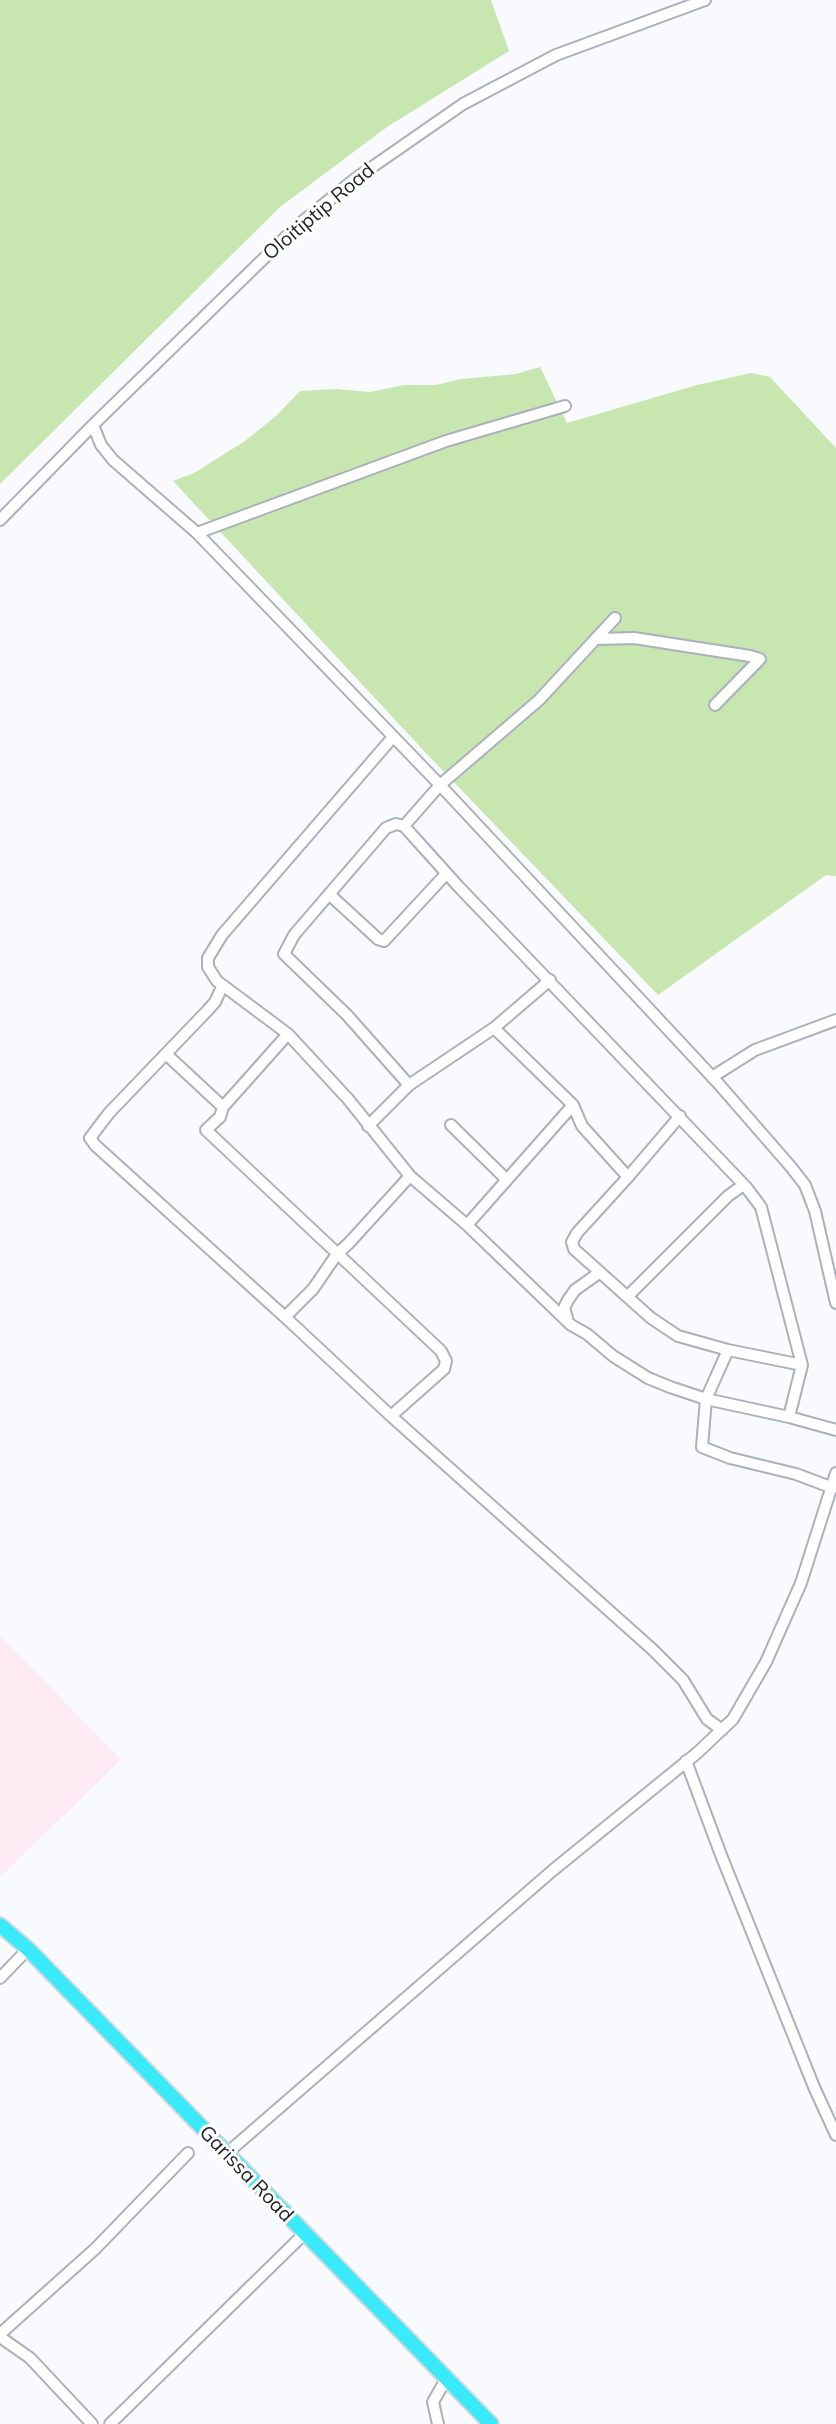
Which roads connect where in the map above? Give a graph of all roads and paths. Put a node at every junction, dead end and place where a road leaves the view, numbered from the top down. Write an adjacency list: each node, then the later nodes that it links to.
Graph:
1 (705, 0): 3 (street, Oloitiptip Road)
2 (565, 406): 5 (street)
3 (93, 425): 4 (street, Oloitiptip Road); 5 (street)
4 (0, 520)
5 (197, 533): 9 (street)
6 (615, 618): 7 (street)
7 (596, 639): 8 (street); 10 (street)
8 (715, 705)
9 (393, 737): 10 (street); 15 (street)
10 (440, 785): 11 (street); 20 (street)
11 (404, 826): 12 (street); 13 (street)
12 (446, 874): 13 (street); 14 (street)
13 (329, 894): 21 (street)
14 (550, 980): 17 (street); 24 (street)
15 (222, 987): 18 (street); 19 (street)
16 (836, 1020): 20 (street)
17 (494, 1028): 21 (street); 22 (street)
18 (288, 1034): 23 (street); 26 (street)
19 (166, 1054): 23 (street); 36 (street)
20 (712, 1077): 35 (street)
21 (409, 1085): 26 (street)
22 (573, 1105): 28 (street); 29 (street)
23 (223, 1107): 32 (street)
24 (680, 1116): 28 (street); 30 (street)
25 (451, 1125): 29 (street)
26 (368, 1126): 27 (street)
27 (410, 1176): 31 (street); 32 (street)
28 (628, 1177): 33 (street)
29 (506, 1179): 31 (street)
30 (746, 1187): 34 (street); 39 (street)
31 (467, 1225): 37 (street)
32 (337, 1254): 36 (street); 41 (street)
33 (599, 1273): 34 (street); 37 (street)
34 (628, 1296): 38 (street)
35 (836, 1303)
36 (285, 1317): 41 (street)
37 (571, 1325): 40 (street)
38 (728, 1350): 39 (street); 40 (street)
39 (802, 1365): 42 (street)
40 (706, 1399): 42 (street); 45 (street)
41 (391, 1416): 46 (street)
42 (789, 1417): 43 (street)
43 (836, 1430)
44 (836, 1473): 45 (street)
45 (833, 1488): 46 (street)
46 (722, 1730): 47 (street)
47 (686, 1761): 51 (street); 53 (street)
48 (0, 1925): 49 (highway, Garissa Road)
49 (28, 1949): 50 (street); 53 (highway, Garissa Road)
50 (0, 1978)
51 (836, 2135)
52 (188, 2153): 55 (street)
53 (226, 2154): 54 (highway, Garissa Road)
54 (304, 2234): 56 (highway, Garissa Road); 58 (street)
55 (0, 2335): 57 (street)
56 (446, 2379): 59 (street); 60 (highway, Garissa Road)
57 (92, 2424)
58 (110, 2424)
59 (438, 2424)
60 (491, 2424)

